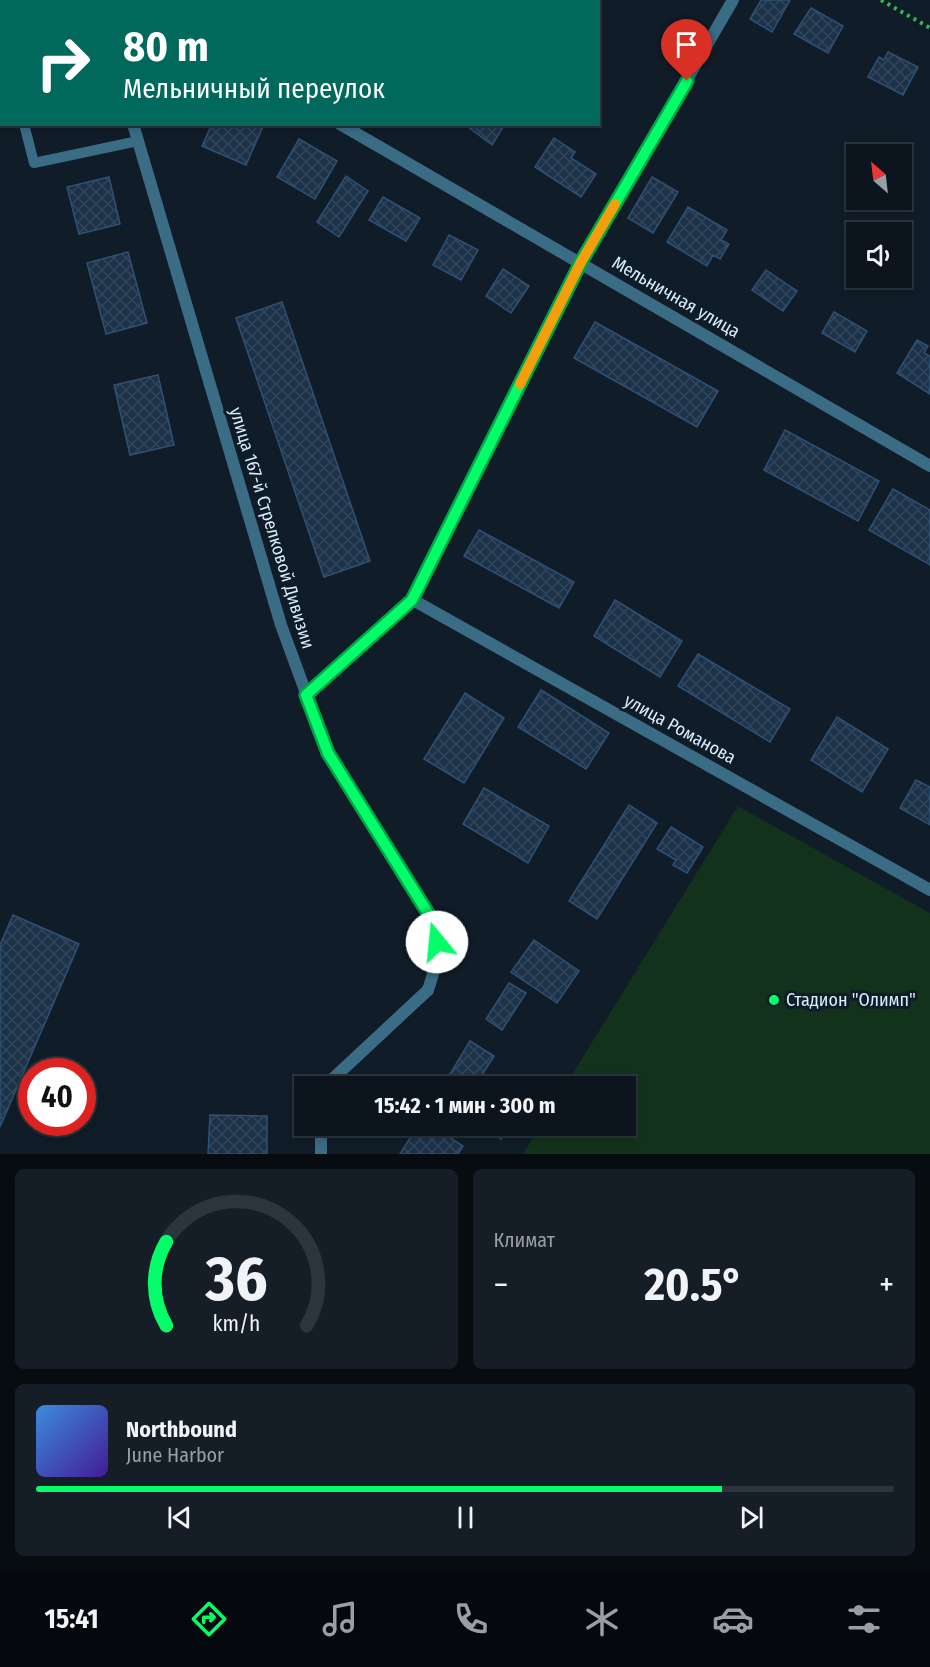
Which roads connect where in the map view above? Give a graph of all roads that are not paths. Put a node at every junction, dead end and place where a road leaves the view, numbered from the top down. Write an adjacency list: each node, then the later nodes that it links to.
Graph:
1 (733, 0): 6 (street)
2 (25, 126): 5 (lane)
3 (134, 126): 5 (street, улица 167-й Стрелковой Дивизии)
4 (343, 126): 6 (street, Мельничная улица)
5 (138, 141): 9 (street, улица 167-й Стрелковой Дивизии)
6 (581, 262): 7 (street, Мельничная улица); 8 (street)
7 (930, 466)
8 (412, 600): 9 (street); 10 (street, улица Романова)
9 (306, 695): 11 (street, улица 167-й Стрелковой Дивизии)
10 (930, 890)
11 (336, 1076)
12 (321, 1136): 13 (street)
13 (321, 1154)

